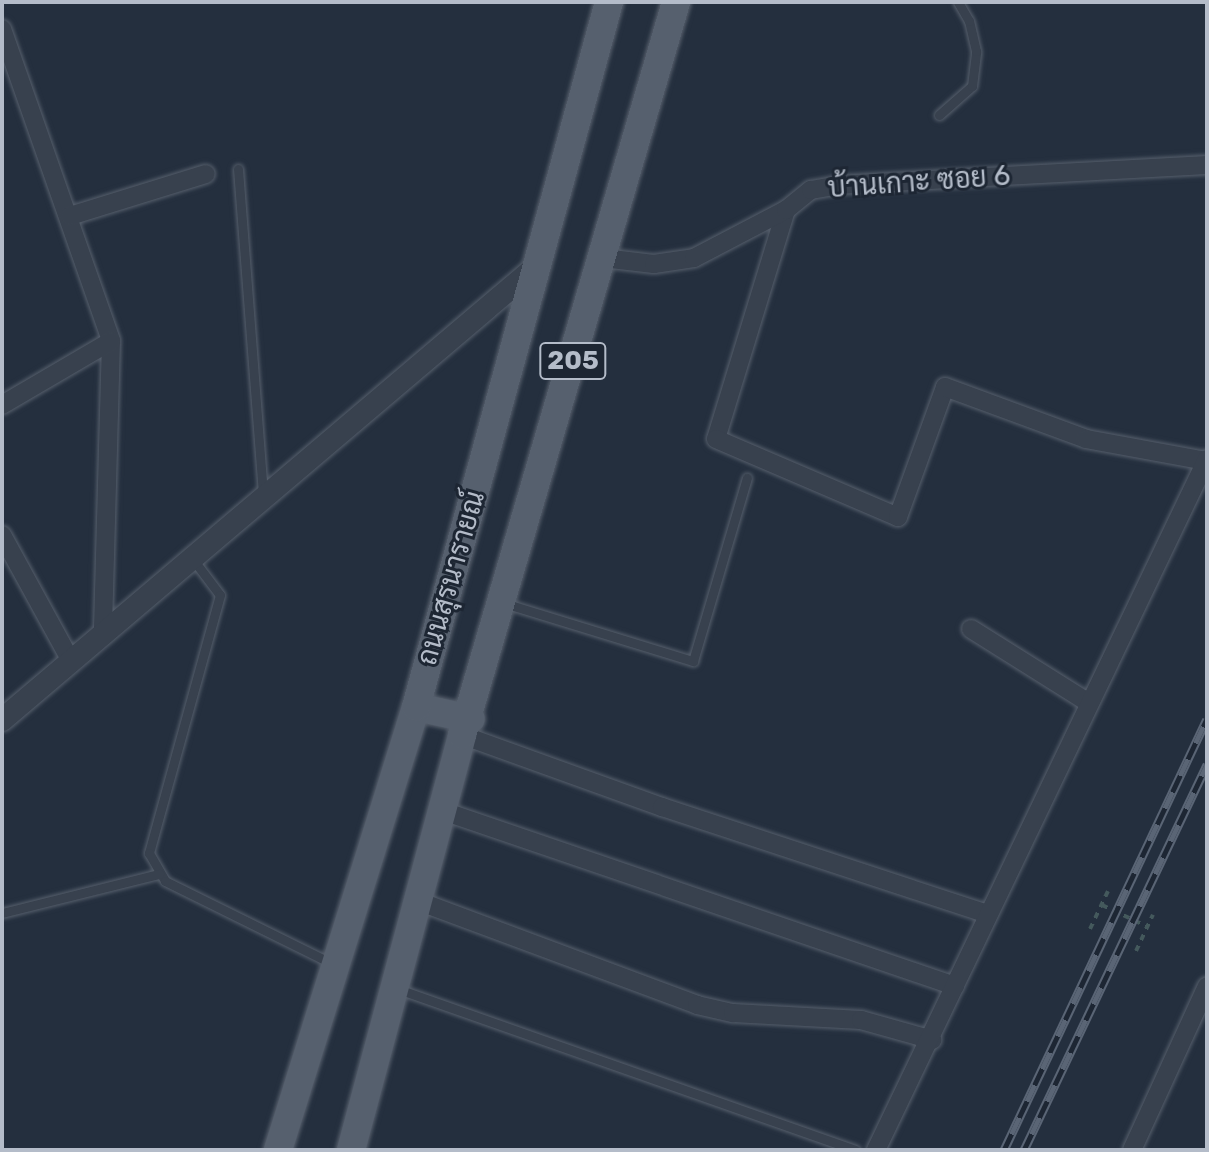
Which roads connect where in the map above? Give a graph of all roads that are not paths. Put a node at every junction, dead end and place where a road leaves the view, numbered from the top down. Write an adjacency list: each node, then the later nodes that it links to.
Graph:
1 (609, 2): 12 (main road, ถนนสุรนารายณ์ / 205)
2 (676, 2): 11 (main road, ถนนสุรนารายณ์ / 205)
3 (958, 2): 5 (lane)
4 (2, 29): 10 (street)
5 (939, 115)
6 (1207, 165): 9 (street, บ้านเกาะ ซอย 6)
7 (238, 169): 17 (lane)
8 (206, 174): 10 (street)
9 (786, 210): 11 (street, บ้านเกาะ ซอย 6); 15 (street)
10 (70, 216): 13 (street)
11 (603, 258): 20 (main road, ถนนสุรนารายณ์ / 205)
12 (539, 264): 17 (street); 25 (main road, ถนนสุรนารายณ์ / 205)
13 (111, 341): 14 (street); 22 (street)
14 (2, 405)
15 (1207, 460): 24 (street)
16 (747, 478): 20 (lane)
17 (263, 496): 19 (street)
18 (2, 535): 23 (street)
19 (192, 558): 22 (street); 29 (lane)
20 (504, 603): 27 (main road, ถนนสุรนารายณ์ / 205)
21 (971, 629): 24 (street)
22 (103, 634): 23 (street)
23 (71, 661): 26 (street)
24 (1089, 703): 32 (street)
25 (416, 707): 27 (main road); 33 (main road, ถนนสุรนารายณ์ / 205)
26 (2, 720)
27 (466, 727): 28 (main road, ถนนสุรนารายณ์ / 205); 32 (street)
28 (443, 811): 30 (main road, ถนนสุรนารายณ์ / 205); 34 (street)
29 (159, 874): 31 (lane); 33 (lane)
30 (418, 901): 36 (main road, ถนนสุรนารายณ์ / 205); 37 (street)
31 (2, 913)
32 (987, 914): 34 (street)
33 (334, 965): 38 (main road, ถนนสุรนารายณ์ / 205)
34 (955, 986): 37 (street)
35 (1207, 986): 42 (street)
36 (395, 988): 39 (main road, ถนนสุรนารายณ์ / 205); 40 (lane)
37 (932, 1040): 41 (street)
38 (278, 1150)
39 (351, 1150)
40 (855, 1150)
41 (876, 1150)
42 (1132, 1150)

